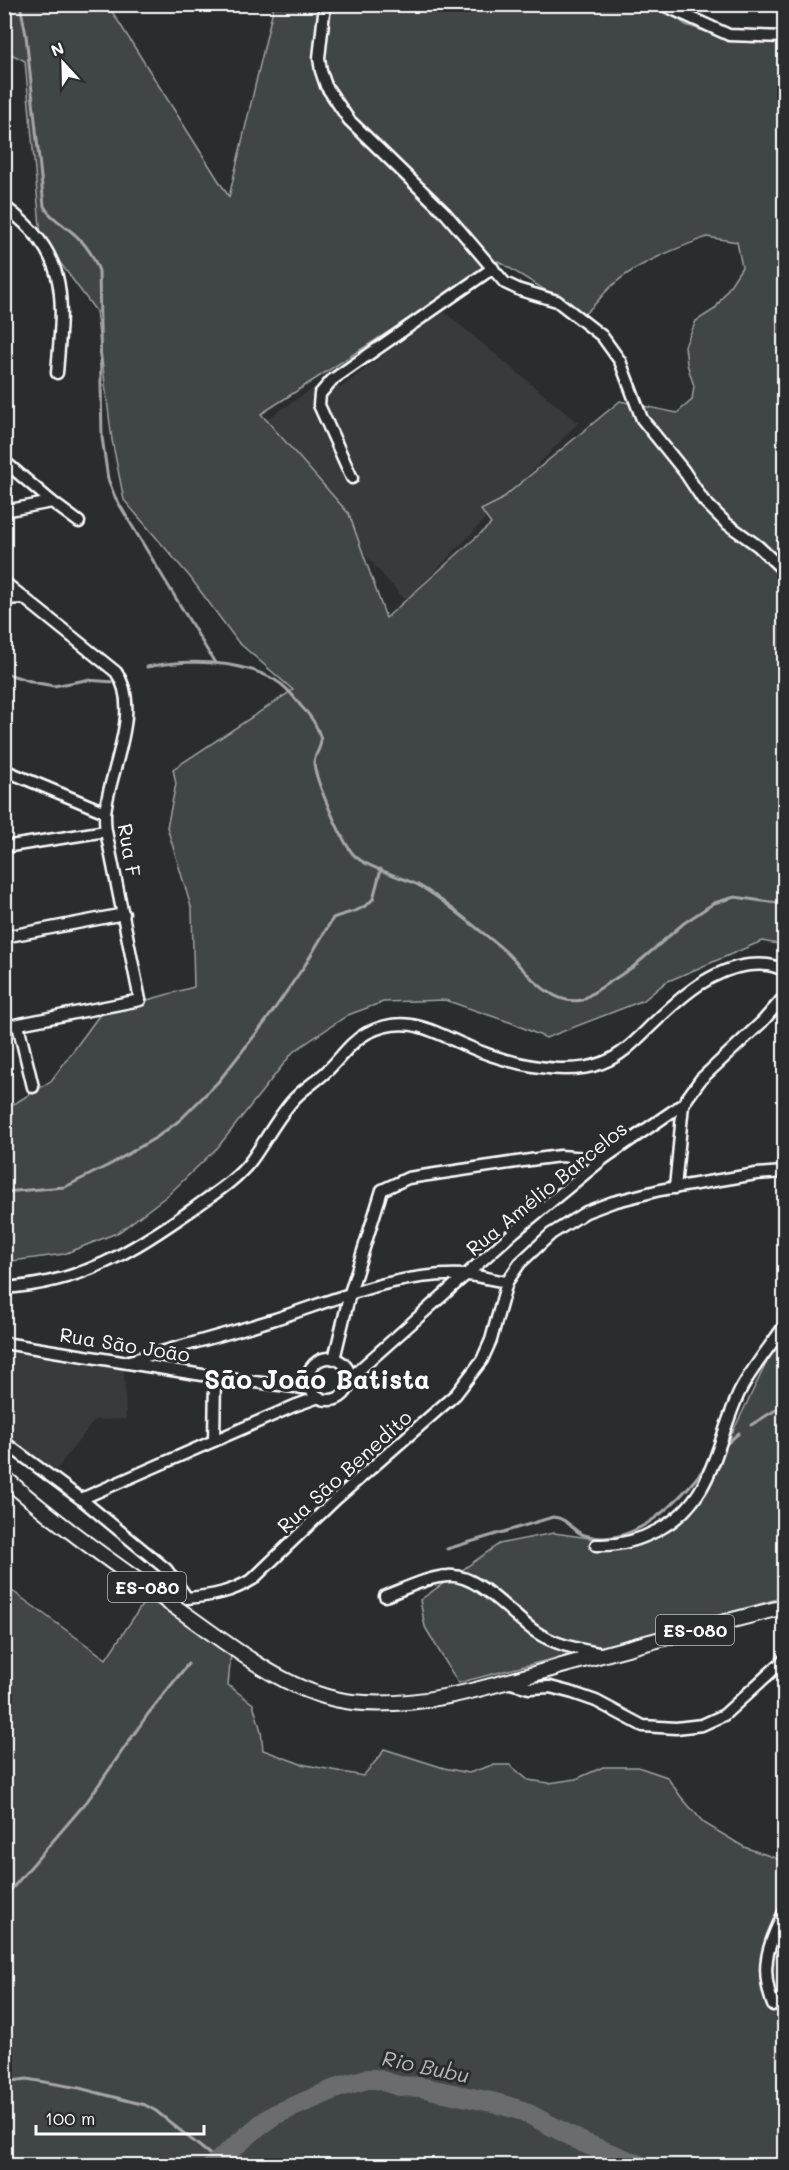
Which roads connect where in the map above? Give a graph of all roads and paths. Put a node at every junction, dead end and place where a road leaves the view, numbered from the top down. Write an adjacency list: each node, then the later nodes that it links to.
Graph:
1 (325, 4): 5 (street)
2 (661, 4): 3 (street)
3 (784, 37)
4 (4, 206): 6 (street)
5 (493, 268): 8 (street); 12 (street)
6 (57, 374)
7 (4, 461): 9 (street)
8 (352, 478)
9 (52, 502): 10 (street); 11 (street)
10 (4, 511)
11 (80, 522)
12 (784, 571)
13 (4, 582): 14 (street)
14 (22, 598): 15 (street); 17 (street, Rua F)
15 (4, 599)
16 (4, 770): 17 (street)
17 (105, 812): 18 (street, Rua F)
18 (106, 831): 19 (street); 20 (street, Rua F)
19 (4, 847)
20 (124, 914): 21 (street); 24 (street, Rua F)
21 (4, 937)
22 (784, 971): 33 (street)
23 (784, 997): 27 (street, Rua Amélio Barcelos)
24 (18, 1025): 25 (street); 26 (street)
25 (4, 1027)
26 (33, 1087)
27 (683, 1104): 28 (street, Rua Amélio Barcelos); 30 (street)
28 (603, 1160): 31 (street, Rua Amélio Barcelos); 34 (street)
29 (784, 1172): 30 (street, Rua São Benedito)
30 (675, 1188): 32 (street, Rua São Benedito)
31 (468, 1275): 32 (street); 34 (street); 40 (street, Rua Amélio Barcelos)
32 (507, 1282): 48 (street, Rua São Benedito)
33 (4, 1288)
34 (350, 1293): 37 (street); 38 (street)
35 (784, 1326): 46 (street)
36 (4, 1343): 38 (street, Rua São João)
37 (334, 1359): 40 (street); 41 (street)
38 (126, 1362): 39 (street, Rua São João)
39 (215, 1377): 41 (street, Rua São João); 42 (street)
40 (350, 1378): 41 (street)
41 (315, 1393): 42 (street)
42 (214, 1441): 45 (street)
43 (4, 1442): 45 (street)
44 (4, 1478): 48 (main road, ES-080)
45 (81, 1499): 48 (street)
46 (596, 1545)
47 (385, 1596): 50 (street)
48 (183, 1603): 52 (main road, ES-080)
49 (784, 1607): 50 (main road, ES-080)
50 (606, 1654): 52 (main road, ES-080)
51 (784, 1660): 52 (street)
52 (507, 1682)
53 (784, 1912): 54 (street)
54 (782, 1923): 55 (street)
55 (773, 2005)

